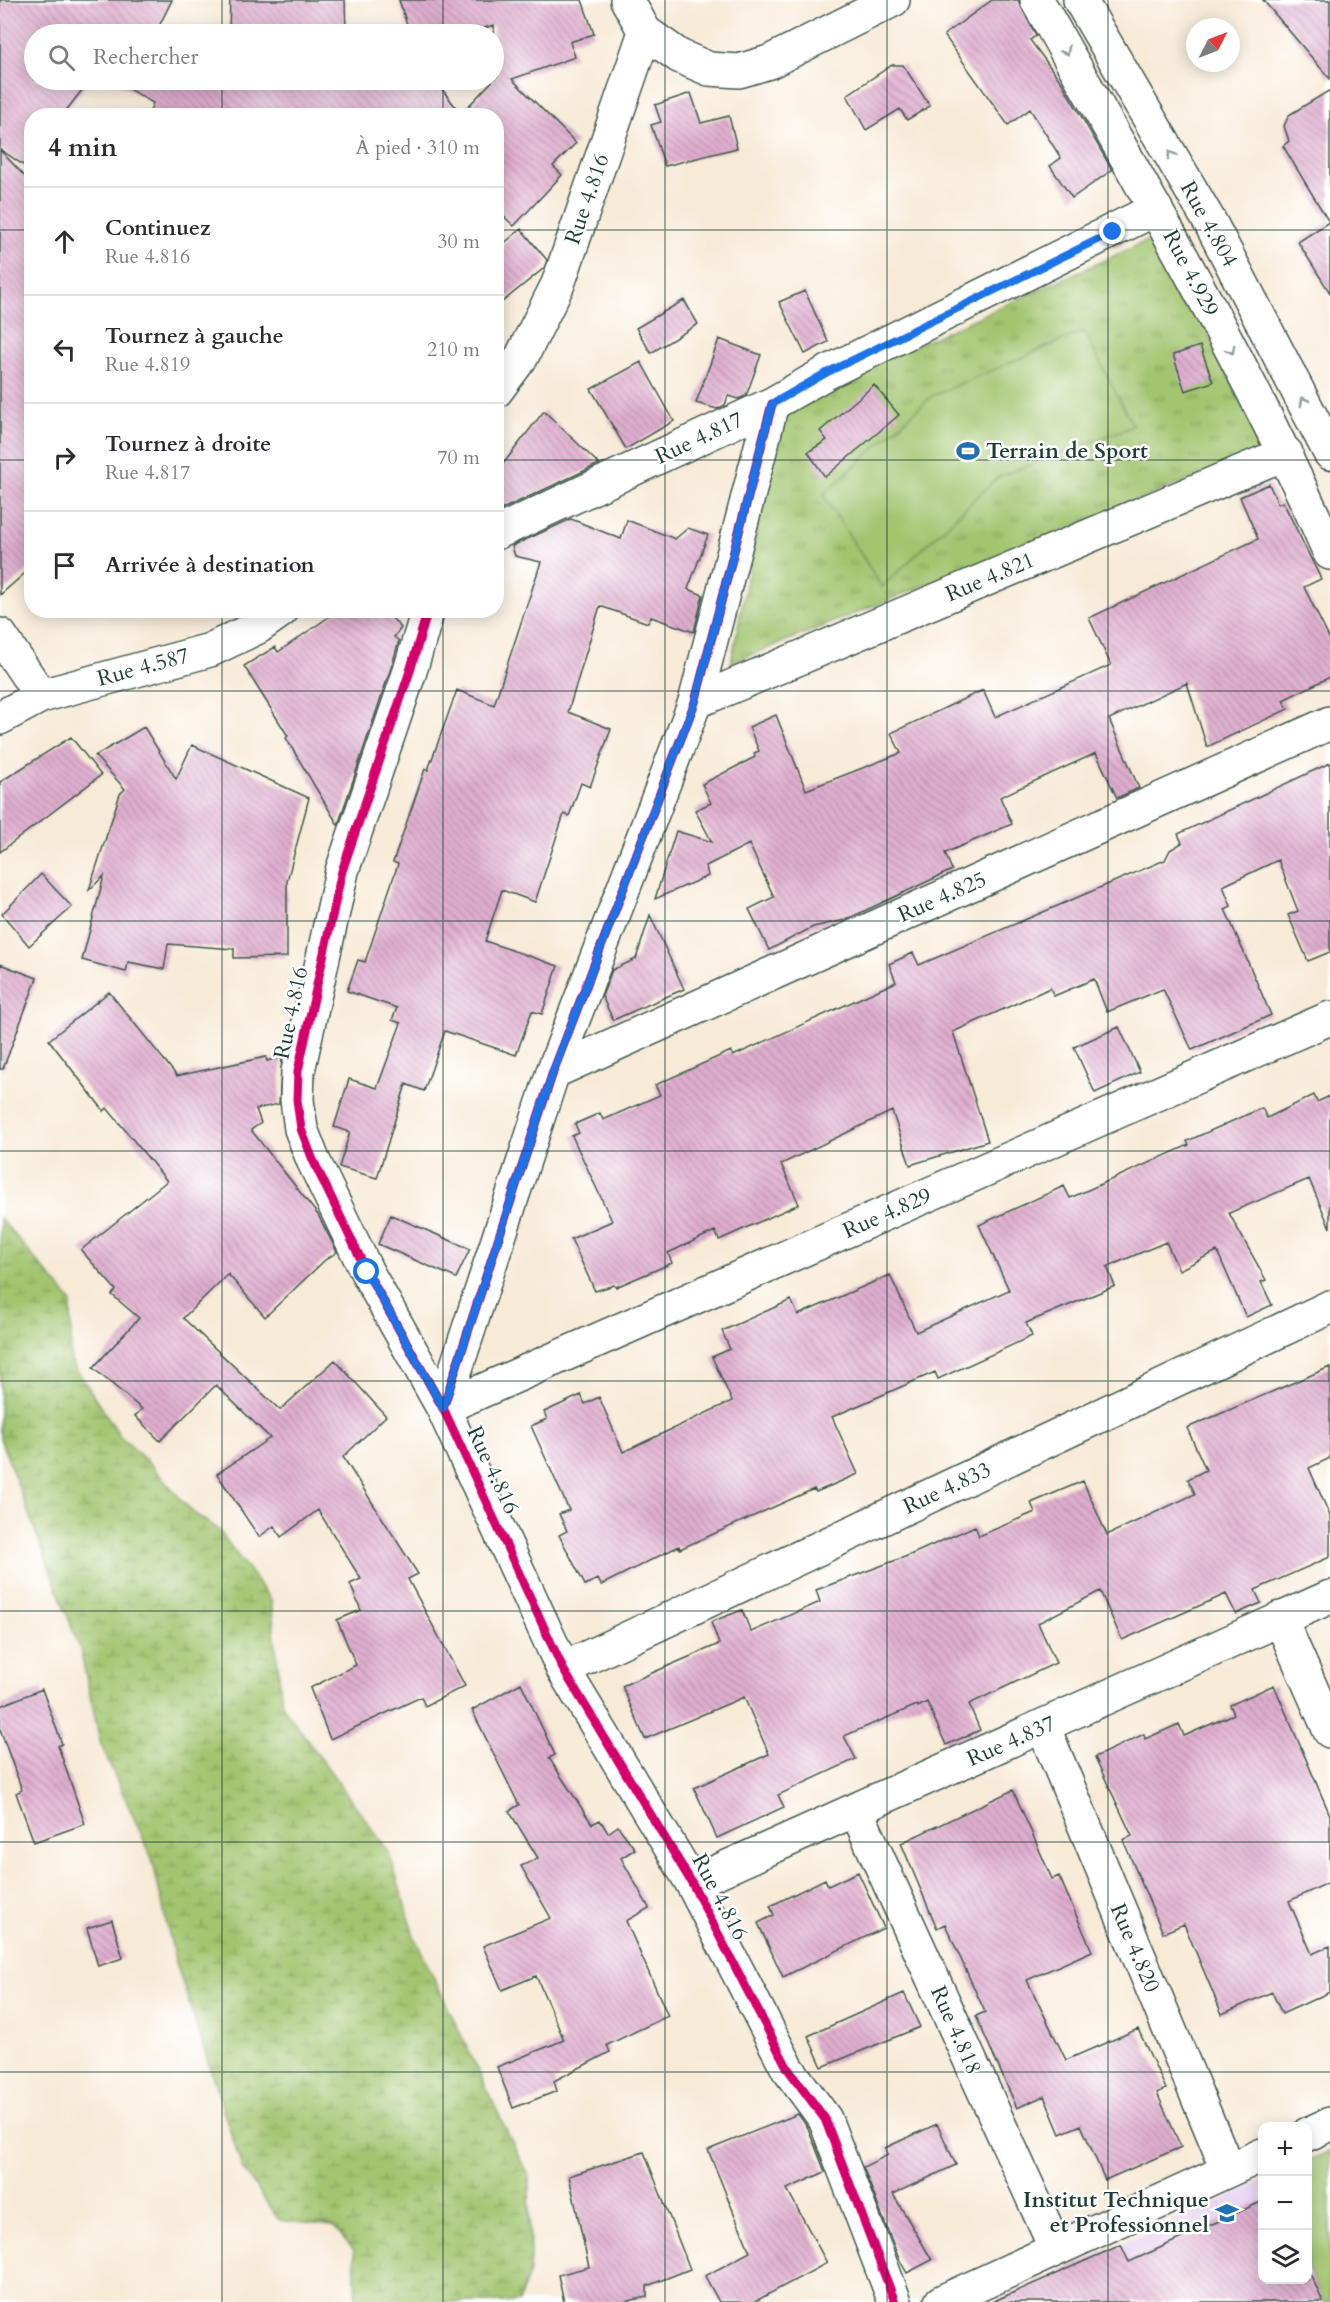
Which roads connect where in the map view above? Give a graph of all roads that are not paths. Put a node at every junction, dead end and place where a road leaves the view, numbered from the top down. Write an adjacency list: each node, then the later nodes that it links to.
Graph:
1 (627, 0): 5 (street)
2 (893, 0): 5 (street)
3 (1037, 0): 6 (street, Rue 4.929, one-way to 6)
4 (1080, 0): 9 (street, Rue 4.804, one-way to 4)
5 (645, 32): 7 (street, Rue 4.816)
6 (1156, 209): 8 (street, Rue 4.817); 10 (street, Rue 4.929, one-way to 10)
7 (504, 380)
8 (772, 404): 11 (street, Rue 4.817); 17 (street)
9 (1327, 439)
10 (1286, 453): 12 (street, Rue 4.929); 17 (street, Rue 4.821)
11 (504, 528)
12 (1330, 554)
13 (271, 618): 16 (street, Rue 4.587)
14 (426, 618): 23 (street, Rue 4.816)
15 (0, 635): 16 (street)
16 (41, 696): 18 (street, Rue 4.587)
17 (695, 702): 21 (street)
18 (0, 718)
19 (1330, 723): 21 (street, Rue 4.825)
20 (1330, 1018): 23 (street, Rue 4.829)
21 (553, 1072): 23 (street)
22 (1330, 1307): 26 (street, Rue 4.833)
23 (443, 1408): 26 (street, Rue 4.816)
24 (1330, 1597): 25 (street, Rue 4.837)
25 (1280, 1618): 27 (street, Rue 4.837); 28 (street)
26 (563, 1669): 30 (street, Rue 4.816)
27 (1043, 1726): 29 (street, Rue 4.837); 34 (street, Rue 4.820)
28 (1330, 1731)
29 (856, 1810): 30 (street, Rue 4.837); 35 (street, Rue 4.818)
30 (692, 1883): 36 (street, Rue 4.816)
31 (1330, 2124): 32 (street)
32 (1312, 2132)
33 (1258, 2157): 34 (street)
34 (1228, 2170): 35 (street)
35 (1056, 2249): 37 (street)
36 (895, 2302)
37 (940, 2302)

